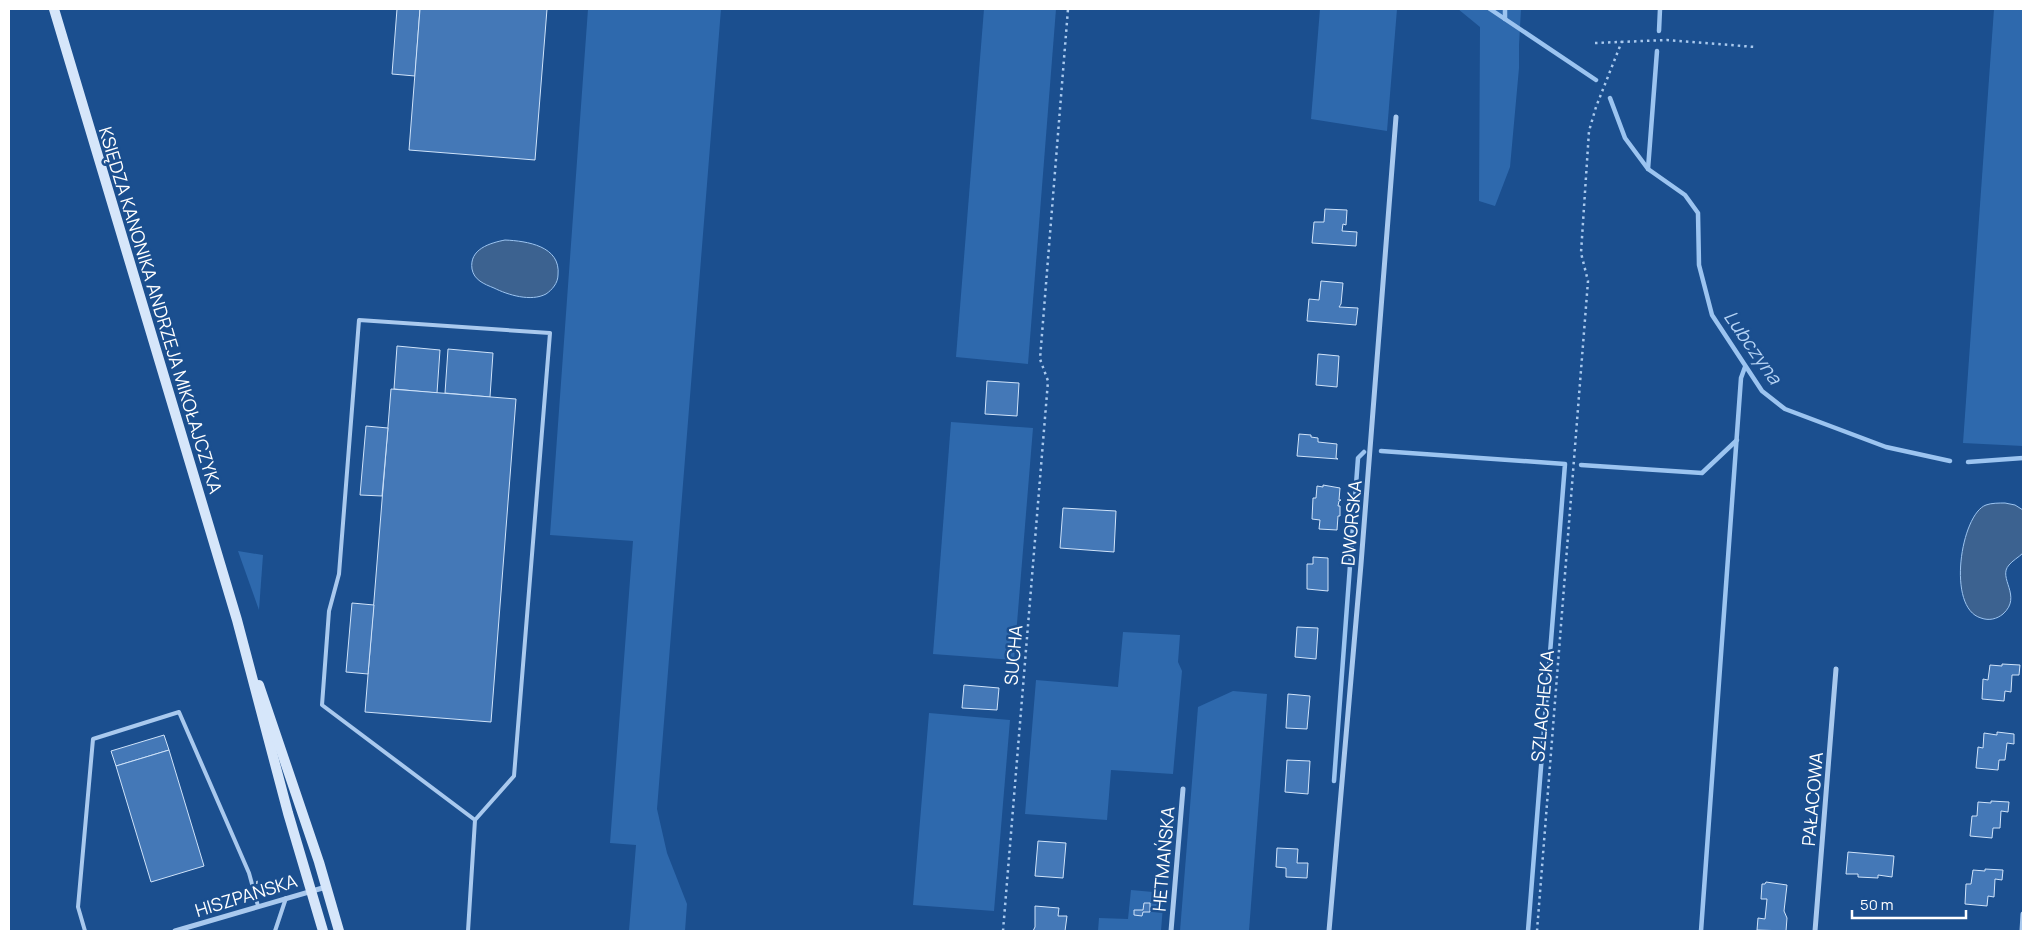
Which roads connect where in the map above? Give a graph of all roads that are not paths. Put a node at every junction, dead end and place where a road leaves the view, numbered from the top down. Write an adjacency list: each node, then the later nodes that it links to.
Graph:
1 (54, 9): 3 (main road, KSIĘDZA KANONIKA ANDRZEJA MIKOŁAJCZYKA)
2 (1396, 117): 19 (street, DWORSKA)
3 (236, 620): 7 (main road, KSIĘDZA KANONIKA ANDRZEJA MIKOŁAJCZYKA); 8 (main road, KSIĘDZA KANONIKA ANDRZEJA MIKOŁAJCZYKA)
4 (1836, 669): 20 (street, PAŁACOWA)
5 (1183, 789): 18 (street, HETMAŃSKA)
6 (475, 820): 6 (lane); 17 (lane)
7 (326, 887): 8 (street, HISZPAŃSKA); 16 (main road, KSIĘDZA KANONIKA ANDRZEJA MIKOŁAJCZYKA)
8 (310, 890): 9 (street, HISZPAŃSKA); 15 (main road, KSIĘDZA KANONIKA ANDRZEJA MIKOŁAJCZYKA)
9 (286, 898): 10 (street, HISZPAŃSKA); 14 (lane)
10 (258, 906): 12 (lane); 13 (street, HISZPAŃSKA)
11 (2023, 914): 21 (street)
12 (84, 931)
13 (175, 931)
14 (275, 931)
15 (323, 931)
16 (339, 931)
17 (468, 931)
18 (1171, 931)
19 (1329, 931)
20 (1815, 931)
21 (2022, 931)

